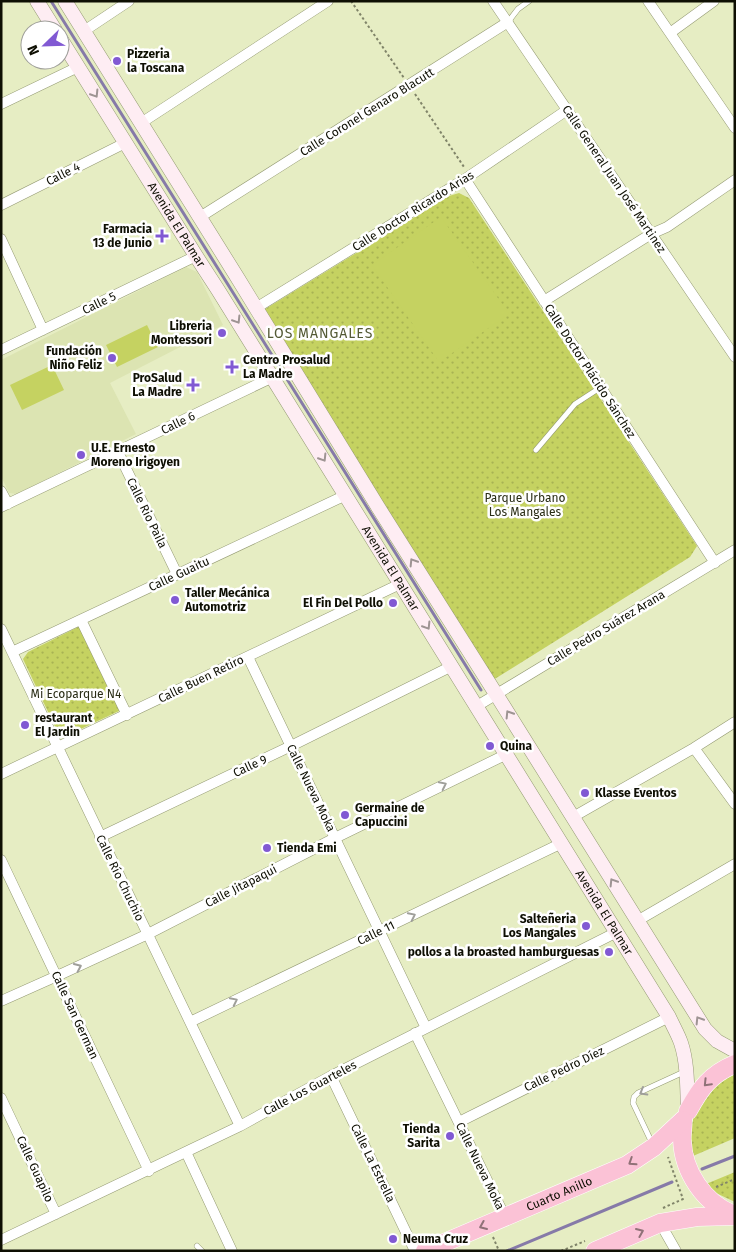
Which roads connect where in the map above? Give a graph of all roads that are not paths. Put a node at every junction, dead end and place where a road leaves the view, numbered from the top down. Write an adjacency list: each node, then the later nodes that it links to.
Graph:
1 (65, 1): 11 (street, Avenida El Palmar)
2 (129, 1): 11 (street)
3 (328, 1): 17 (street)
4 (494, 1): 10 (street, Calle General Juan José Martinez)
5 (529, 1): 10 (lane, Calle Coronel Genaro Blacutt)
6 (648, 1): 12 (street)
7 (714, 1): 12 (street)
8 (40, 2): 9 (street)
9 (50, 20)
10 (508, 22): 16 (street, Calle General Juan José Martinez); 23 (street, Calle Coronel Genaro Blacutt)
11 (84, 31): 17 (street, Avenida El Palmar)
12 (670, 33): 18 (street)
13 (70, 54): 14 (street, Avenida El Palmar)
14 (78, 67): 15 (street); 19 (street, Avenida El Palmar, one-way to 19)
15 (1, 104)
16 (567, 110): 20 (street, Calle Doctor Ricardo Arias); 24 (street, Calle General Juan José Martinez)
17 (141, 123): 23 (street, Avenida El Palmar)
18 (734, 127)
19 (125, 143): 22 (street, Calle 4); 26 (street, Avenida El Palmar)
20 (465, 179): 28 (street, Calle Doctor Plácido Sánchez); 29 (street, Calle Doctor Ricardo Arias)
21 (735, 180): 24 (street)
22 (1, 205)
23 (200, 217): 27 (street, Avenida El Palmar)
24 (651, 234): 28 (street); 32 (street, Calle General Juan José Martinez)
25 (1, 239): 30 (street)
26 (196, 256): 27 (street, Avenida El Palmar); 30 (street, Calle 5)
27 (228, 284): 29 (street, Avenida El Palmar); 33 (street, Avenida El Palmar, one-way to 33)
28 (544, 301): 34 (street, Calle Doctor Plácido Sánchez)
29 (256, 308): 40 (street, Avenida El Palmar)
30 (43, 330): 31 (street, Calle 5)
31 (1, 350)
32 (735, 357)
33 (273, 377): 36 (street, Calle 6); 38 (street, Avenida El Palmar, one-way to 38)
34 (600, 387): 35 (lane); 42 (street, Calle Doctor Plácido Sánchez)
35 (536, 450)
36 (118, 452): 39 (street, Calle 6); 43 (street, Calle Rio Paila)
37 (1, 491): 39 (street)
38 (346, 494): 40 (street, Avenida El Palmar); 43 (street, Calle Guaitu)
39 (4, 506)
40 (369, 513): 44 (street, Avenida El Palmar); 50 (street, Avenida El Palmar, one-way to 40)
41 (735, 550): 42 (street, Calle Pedro Suárez Arana)
42 (715, 563): 50 (street, Calle Pedro Suárez Arana)
43 (177, 574): 45 (street, Calle Guaitu)
44 (400, 584): 48 (street, Calle Buen Retiro); 49 (street, Avenida El Palmar, one-way to 49)
45 (81, 620): 47 (street, Calle Guaitu); 52 (street)
46 (1, 629): 47 (street, Calle Río Chuchio)
47 (12, 652): 55 (street, Calle Río Chuchio)
48 (248, 657): 52 (street, Calle Buen Retiro); 54 (street, Calle Nueva Moka)
49 (452, 666): 51 (street, Avenida El Palmar); 54 (street, Calle 9)
50 (496, 694): 51 (street, Calle Pedro Suárez Arana); 60 (street, Avenida El Palmar, one-way to 50)
51 (477, 706): 57 (street, Avenida El Palmar)
52 (127, 715): 55 (street, Calle Buen Retiro)
53 (735, 722): 56 (street)
54 (291, 746): 61 (street, Calle 9); 62 (street, Calle Nueva Moka)
55 (58, 748): 58 (street, Calle Buen Retiro); 61 (street, Calle Río Chuchio)
56 (694, 748): 59 (street); 60 (street)
57 (507, 754): 62 (street, Calle Jitapaqui, one-way to 57); 63 (street, Avenida El Palmar)
58 (1, 774)
59 (735, 804)
60 (573, 817): 66 (street, Avenida El Palmar, one-way to 60)
61 (100, 836): 69 (street, Calle Río Chuchio)
62 (335, 838): 67 (street, Calle Nueva Moka); 69 (street, Calle Jitapaqui)
63 (562, 844): 67 (street, Calle 11, one-way to 63); 68 (street, Avenida El Palmar)
64 (1, 860): 72 (street, Calle San German)
65 (735, 864): 66 (street)
66 (637, 921): 70 (street, Avenida El Palmar)
67 (380, 931): 75 (street, Calle 11, one-way to 67); 76 (street, Calle Nueva Moka)
68 (617, 932): 71 (street, Avenida El Palmar); 76 (street, Calle Los Guarteles)
69 (148, 934): 72 (street, Calle Jitapaqui, one-way to 69); 75 (street, Calle Río Chuchio)
70 (648, 939): 71 (street); 78 (street, Avenida El Palmar, one-way to 70)
71 (629, 951): 74 (street, Avenida El Palmar)
72 (57, 976): 73 (street, Calle Jitapaqui); 89 (street, Calle San German)
73 (1, 1001)
74 (669, 1017): 80 (street, Avenida El Palmar); 85 (street, Calle Pedro Díez)
75 (190, 1022): 86 (street, Calle Río Chuchio)
76 (426, 1028): 77 (street, Calle Los Guarteles)
77 (415, 1034): 81 (street, Calle Los Guarteles); 85 (street, Calle Nueva Moka)
78 (735, 1051)
79 (735, 1064): 84 (highway, one-way to 84)
80 (686, 1070): 84 (street, Avenida El Palmar); 88 (lane, one-way to 88)
81 (331, 1076): 86 (street, Calle Los Guarteles); 98 (street, Calle La Estrella)
82 (1, 1098): 83 (street, Calle Guapilo)
83 (4, 1112): 90 (street, Calle Guapilo)
84 (685, 1116): 88 (highway, Cuarto Anillo); 91 (highway)
85 (459, 1122): 92 (street, Calle Nueva Moka)
86 (240, 1126): 87 (street, Calle Los Guarteles)
87 (186, 1152): 89 (street, Calle Los Guarteles); 97 (street)
88 (661, 1152): 92 (highway, Cuarto Anillo, one-way to 92)
89 (148, 1171): 90 (street, Calle Los Guarteles)
90 (56, 1214): 94 (street, Calle Los Guarteles)
91 (735, 1216): 93 (highway)
92 (505, 1217): 99 (highway, Cuarto Anillo, one-way to 99)
93 (660, 1223): 100 (highway, one-way to 93); 101 (street)
94 (1, 1240)
95 (197, 1246): 96 (lane)
96 (202, 1251)
97 (232, 1251)
98 (415, 1251)
99 (425, 1251)
100 (595, 1251)
101 (676, 1251)

